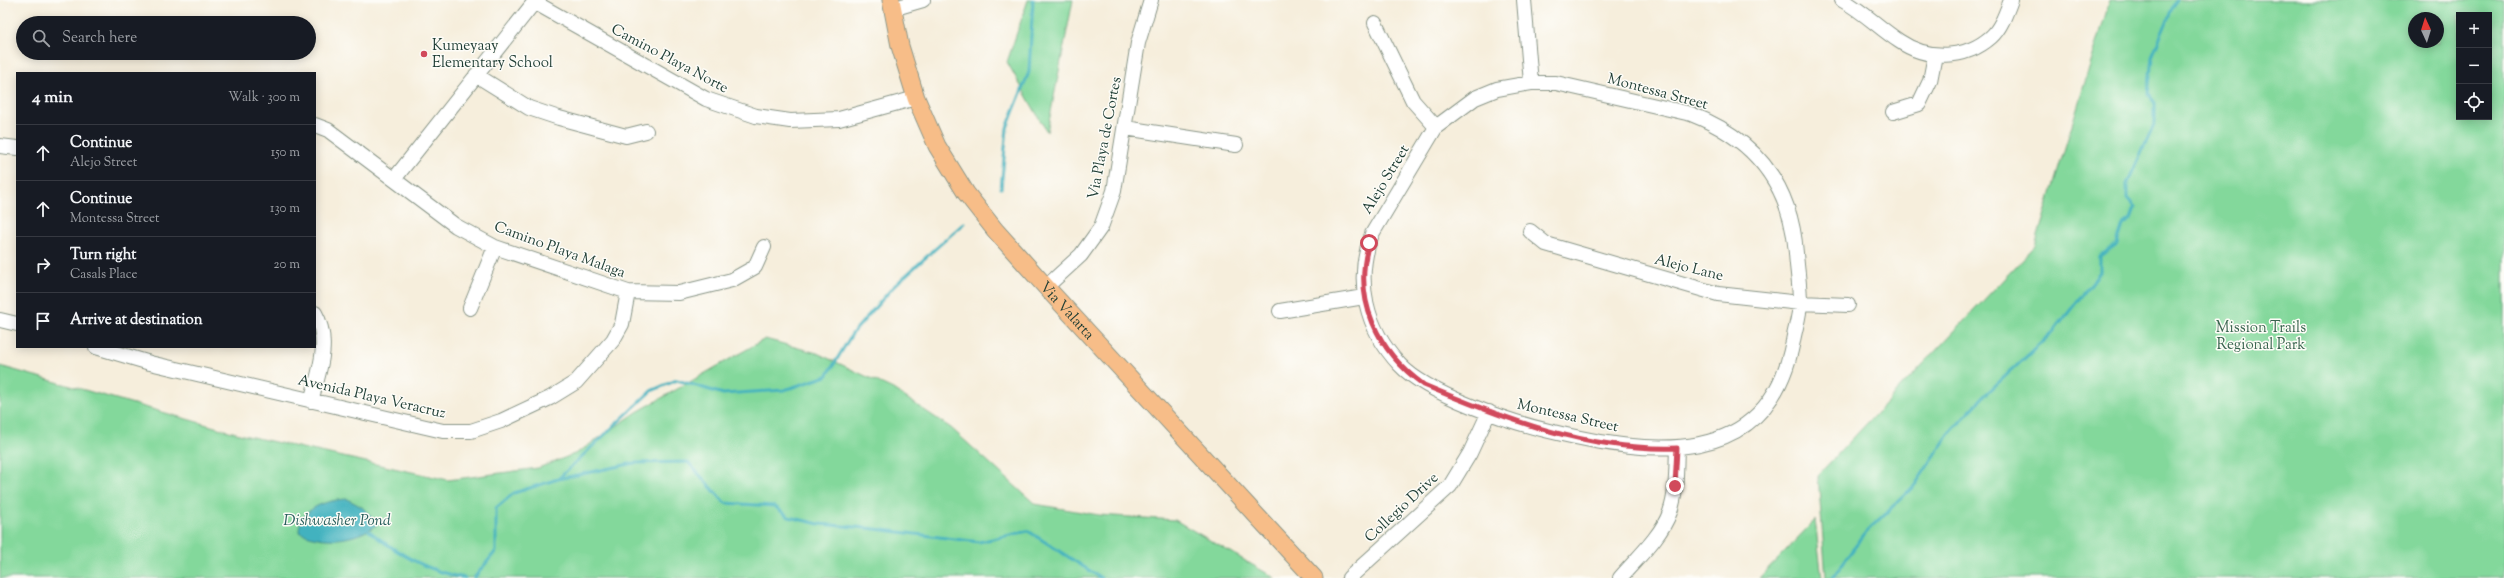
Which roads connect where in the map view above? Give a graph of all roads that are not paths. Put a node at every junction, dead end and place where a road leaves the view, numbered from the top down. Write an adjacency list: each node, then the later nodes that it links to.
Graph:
1 (924, 0): 7 (street)
2 (1152, 0): 16 (street, Via Playa de Cortes)
3 (1524, 0): 11 (street)
4 (2011, 0): 9 (street)
5 (535, 1): 10 (street); 12 (street, Camino Playa Norte)
6 (1850, 2): 9 (street)
7 (891, 5): 12 (main road, Via Valarta)
8 (1375, 23): 15 (street)
9 (1934, 55): 13 (street)
10 (476, 75): 17 (street); 21 (street)
11 (1531, 83): 15 (street, Alejo Street); 28 (street, Montessa Street)
12 (916, 98): 25 (main road, Via Valarta)
13 (1893, 112)
14 (316, 125): 21 (street, Camino Playa Malaga)
15 (1436, 126): 27 (street, Alejo Street)
16 (1125, 128): 18 (street); 25 (street, Via Playa de Cortes)
17 (646, 131)
18 (1236, 145)
19 (0, 146): 20 (street)
20 (16, 148)
21 (395, 178): 23 (street, Camino Playa Malaga)
22 (1530, 231): 28 (street, Alejo Lane)
23 (495, 247): 26 (street, Camino Playa Malaga); 30 (street)
24 (764, 247): 26 (street, Camino Playa Malaga)
25 (1046, 287): 39 (main road, Via Valarta)
26 (628, 292): 36 (street, Avenida Playa Veracruz)
27 (1364, 297): 31 (street); 37 (street, Alejo Street)
28 (1800, 303): 29 (street, Alejo Lane); 38 (street, Montessa Street)
29 (1848, 305)
30 (470, 308)
31 (1280, 311)
32 (316, 315): 36 (street)
33 (0, 320): 34 (street)
34 (16, 324)
35 (100, 348): 36 (street, Avenida Playa Veracruz)
36 (311, 401)
37 (1489, 412): 38 (street, Montessa Street); 40 (street, Collegio Drive)
38 (1677, 448): 41 (street)
39 (1314, 578)
40 (1349, 578)
41 (1620, 578)

